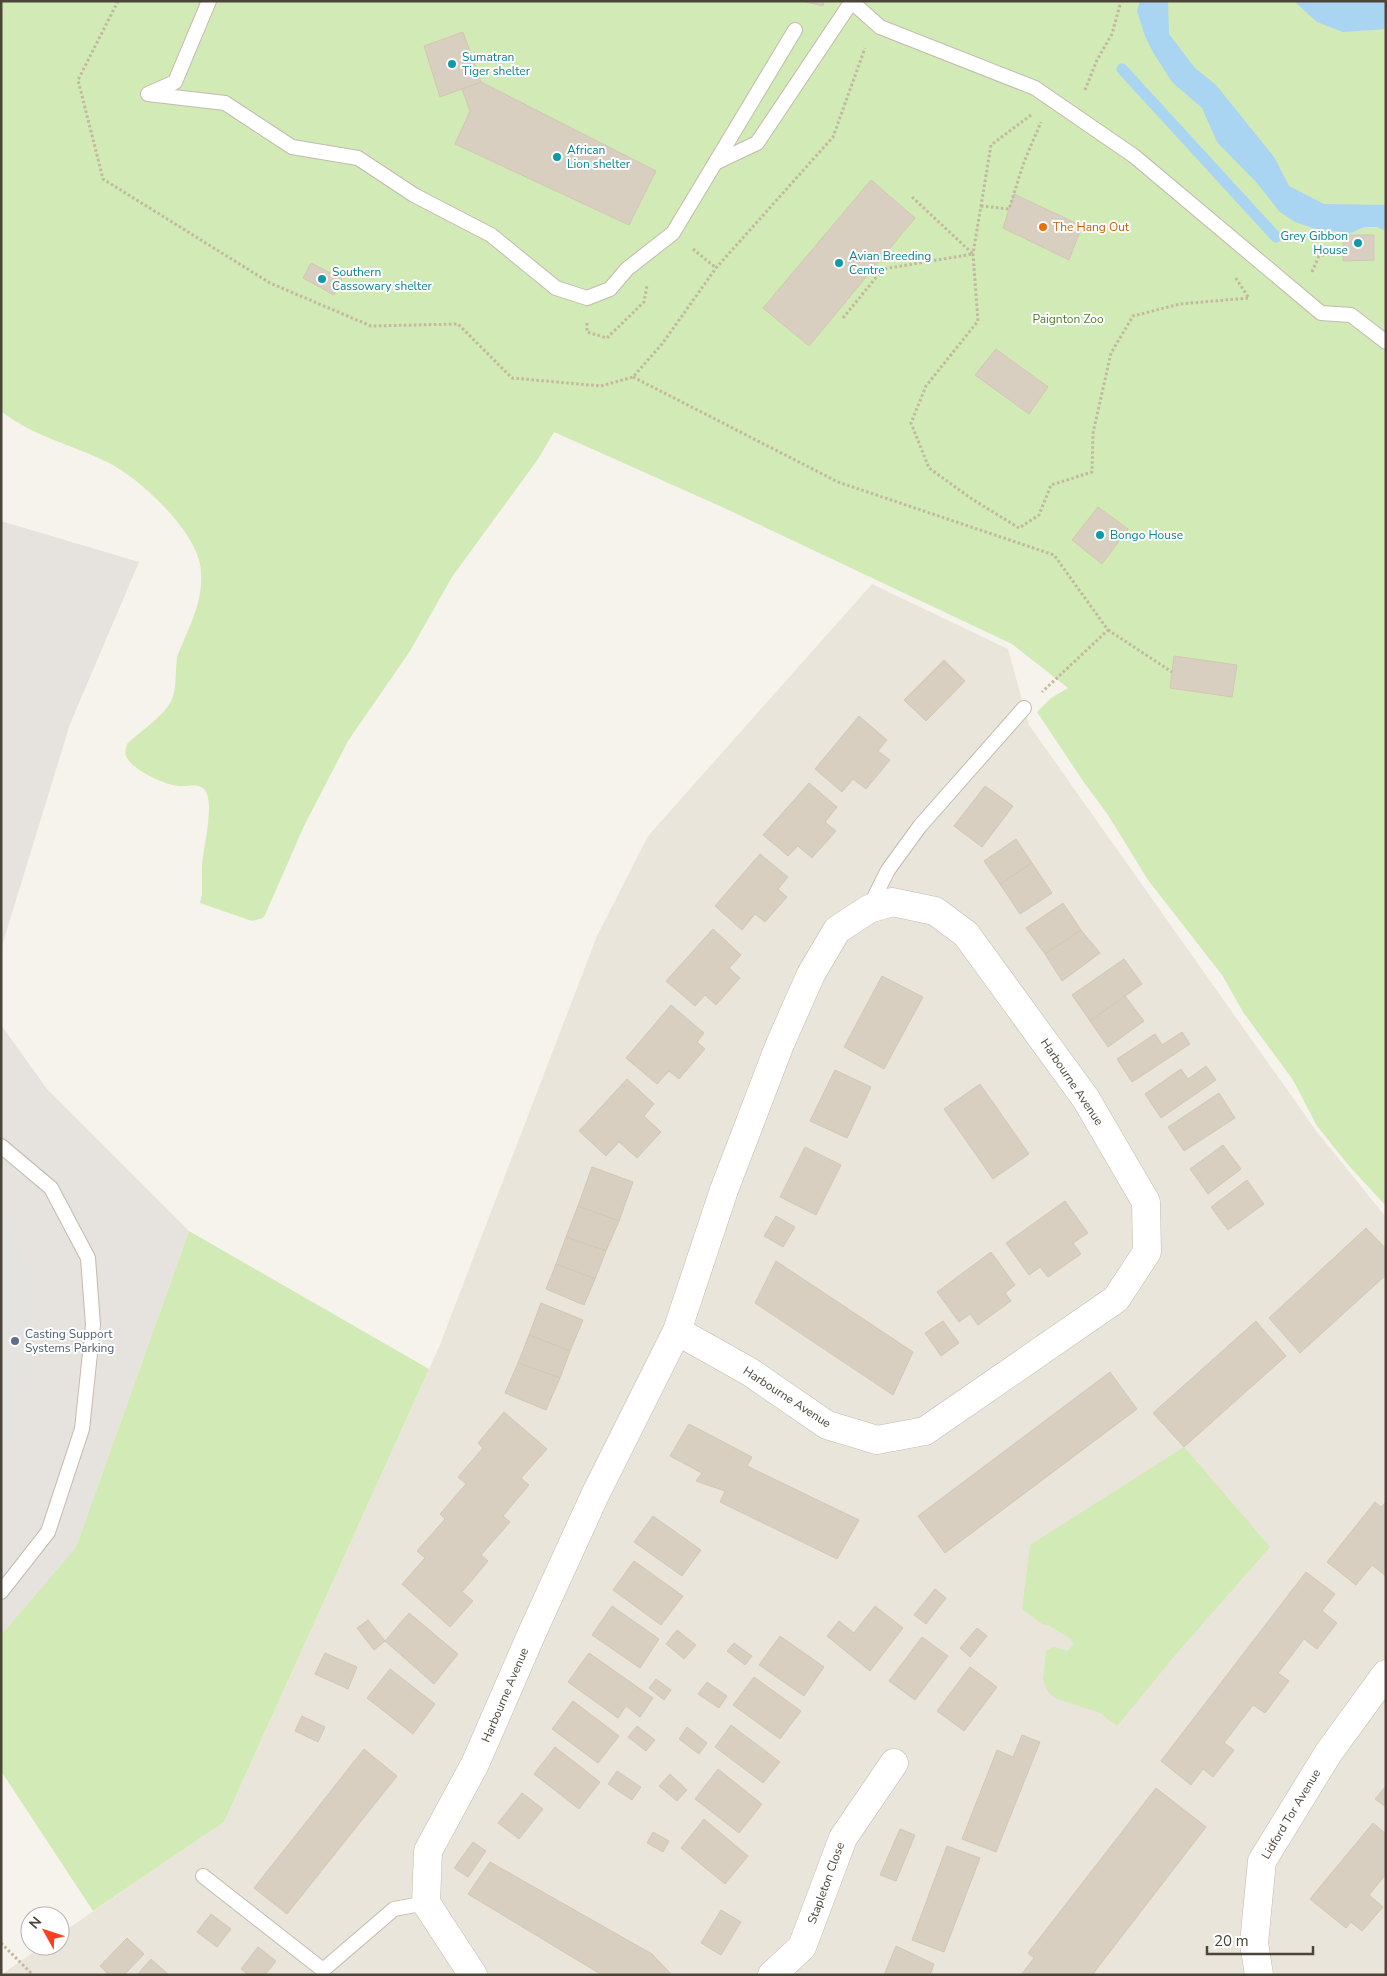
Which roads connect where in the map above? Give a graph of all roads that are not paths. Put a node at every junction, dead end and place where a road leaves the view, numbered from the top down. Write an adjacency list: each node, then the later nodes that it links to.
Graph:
1 (209, 1): 4 (lane)
2 (852, 2): 4 (lane); 5 (lane)
3 (795, 30): 4 (lane)
4 (715, 163)
5 (1386, 342)
6 (1024, 708): 7 (lane)
7 (869, 909): 9 (street, Harbourne Avenue); 9 (street, Harbourne Avenue)
8 (1, 1146): 10 (lane)
9 (677, 1331): 14 (street, Harbourne Avenue)
10 (1, 1592)
11 (1386, 1674): 17 (street, Lidford Tor Avenue)
12 (894, 1762): 16 (street, Stapleton Close)
13 (203, 1876): 14 (lane)
14 (426, 1903): 15 (street)
15 (473, 1975)
16 (772, 1975)
17 (1259, 1975)

